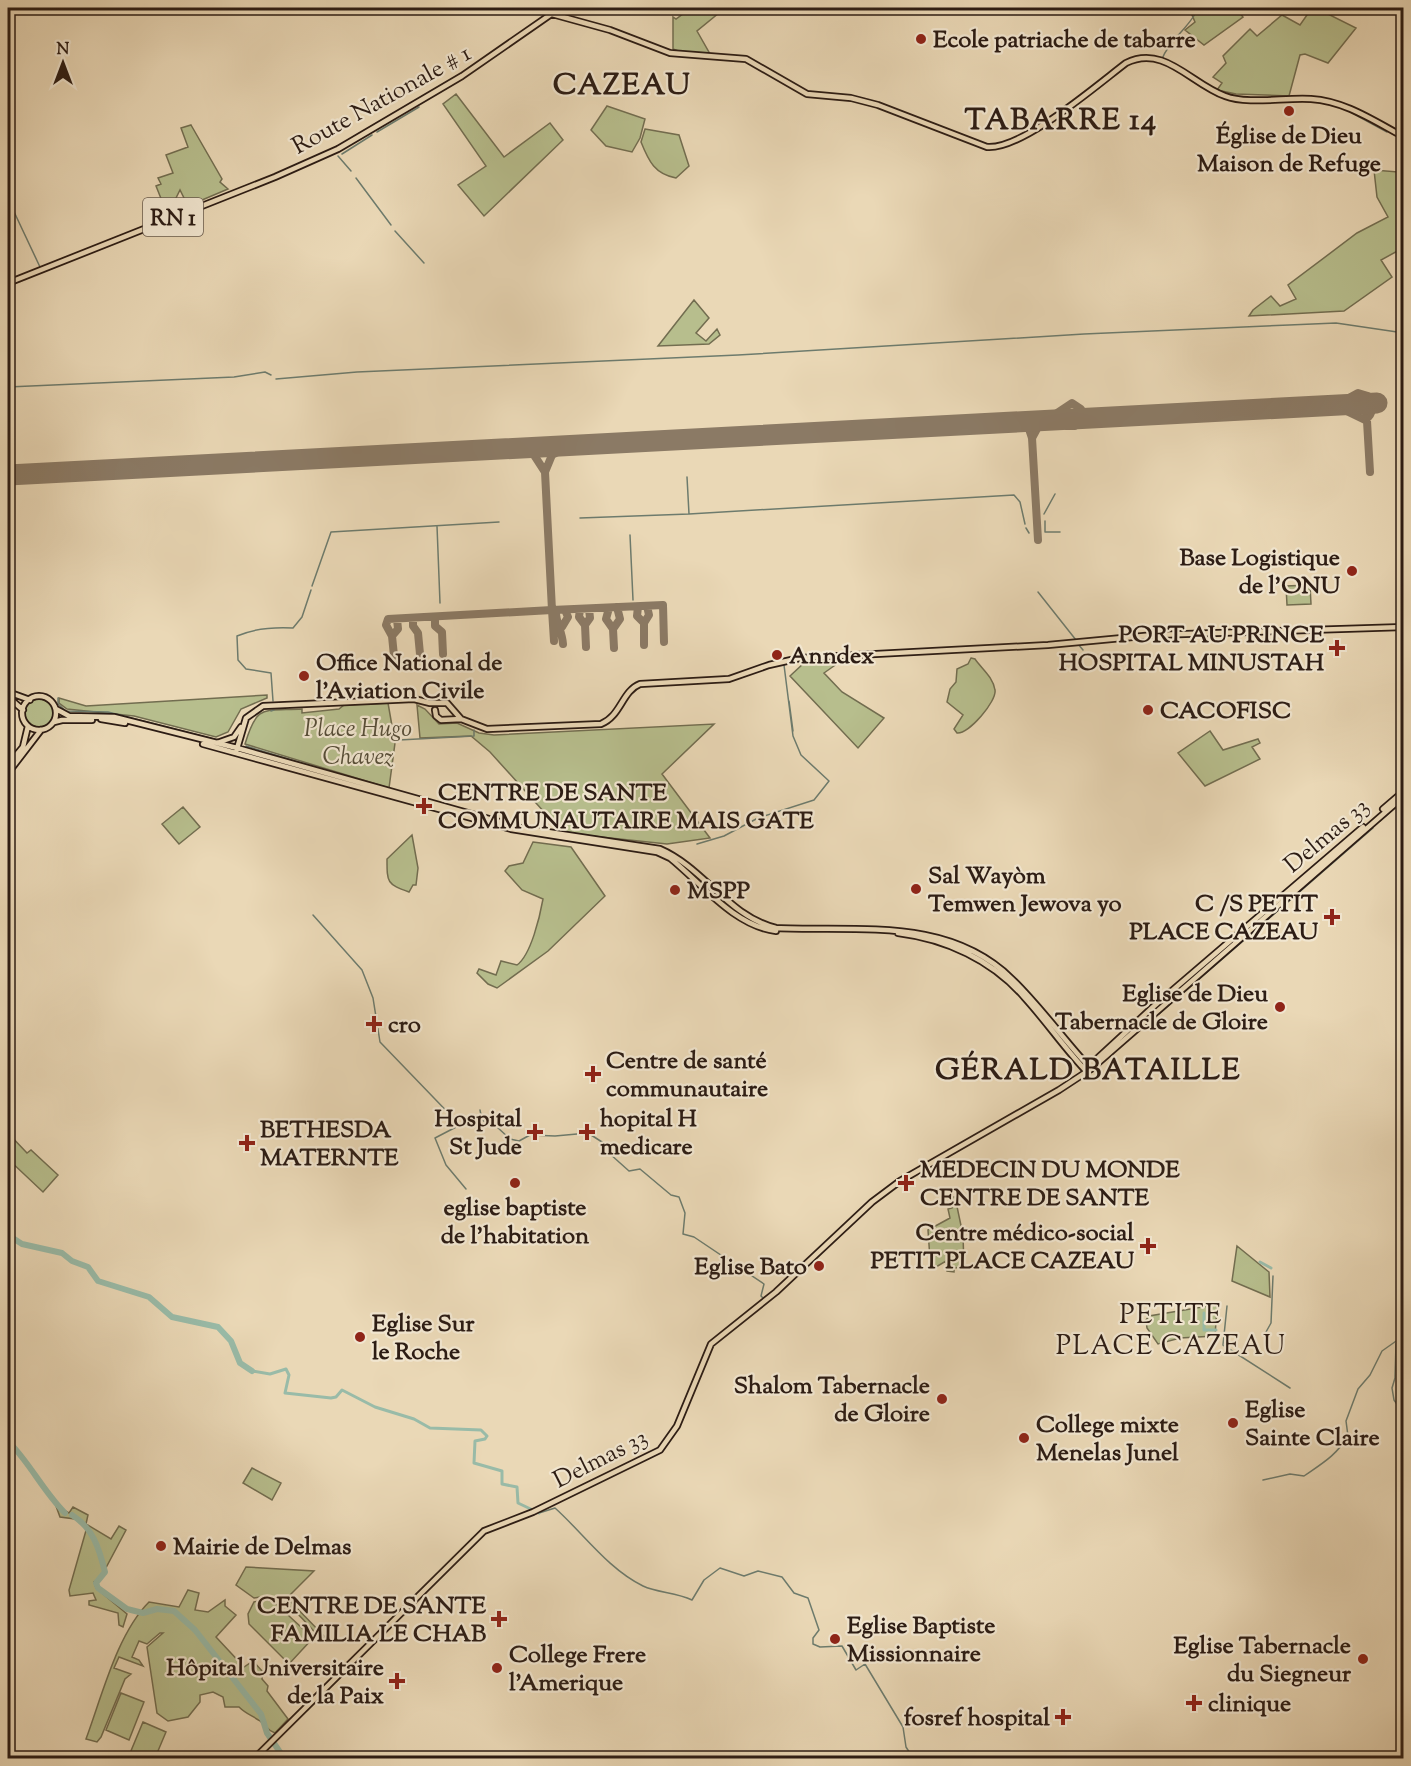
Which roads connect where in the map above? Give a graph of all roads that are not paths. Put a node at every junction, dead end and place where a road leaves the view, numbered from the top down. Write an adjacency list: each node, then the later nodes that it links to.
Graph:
1 (560, 8): 2 (main road, Route Nationale # 1 / RN 1)
2 (552, 14): 3 (main road); 4 (main road, Route Nationale # 1 / RN 1)
3 (1404, 137)
4 (8, 283)
5 (1404, 627): 15 (main road)
6 (8, 692): 8 (main road)
7 (8, 698): 12 (main road)
8 (30, 700): 11 (main road); 12 (main road)
9 (424, 702): 10 (main road); 13 (main road); 18 (main road)
10 (440, 703): 13 (main road); 14 (main road)
11 (56, 709): 17 (main road); 21 (main road)
12 (23, 710): 19 (main road)
13 (435, 710): 16 (main road)
14 (453, 711): 15 (main road); 16 (main road)
15 (461, 719): 16 (main road)
16 (448, 720)
17 (54, 722): 20 (main road); 22 (main road)
18 (243, 725): 21 (main road); 22 (main road)
19 (28, 726): 20 (main road); 23 (main road)
20 (41, 730): 24 (main road)
21 (213, 743): 22 (main road)
22 (236, 750): 26 (main road)
23 (8, 765)
24 (8, 773)
25 (1404, 794): 26 (main road, Delmas 33)
26 (1087, 1070): 27 (main road, Delmas 33)
27 (255, 1758)

